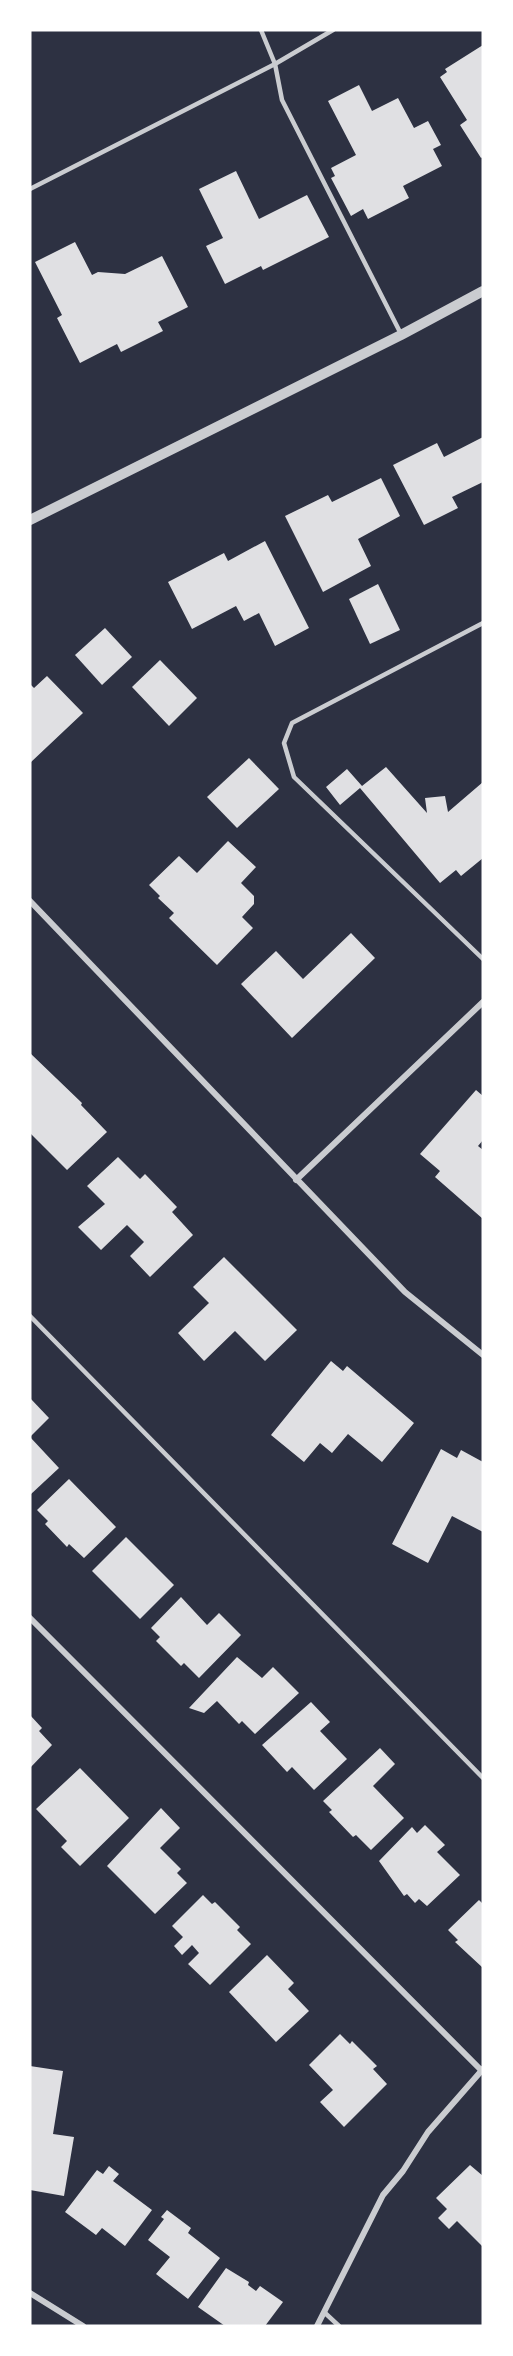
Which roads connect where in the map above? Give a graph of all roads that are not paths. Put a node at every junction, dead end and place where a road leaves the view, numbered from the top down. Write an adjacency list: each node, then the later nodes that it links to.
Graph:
1 (261, 30): 3 (lane)
2 (333, 30): 3 (lane)
3 (275, 64): 4 (lane); 6 (lane)
4 (30, 189)
5 (483, 291): 6 (street)
6 (401, 334): 7 (street)
7 (30, 520)
8 (483, 623): 10 (lane)
9 (30, 901): 12 (street)
10 (483, 959)
11 (483, 1002): 12 (street)
12 (296, 1180): 14 (street)
13 (30, 1316): 16 (lane)
14 (483, 1355)
15 (30, 1618): 17 (street)
16 (483, 1778)
17 (483, 2070): 19 (street)
18 (30, 2293): 20 (street)
19 (324, 2312): 21 (street); 22 (lane)
20 (83, 2326)
21 (317, 2326)
22 (339, 2326)

